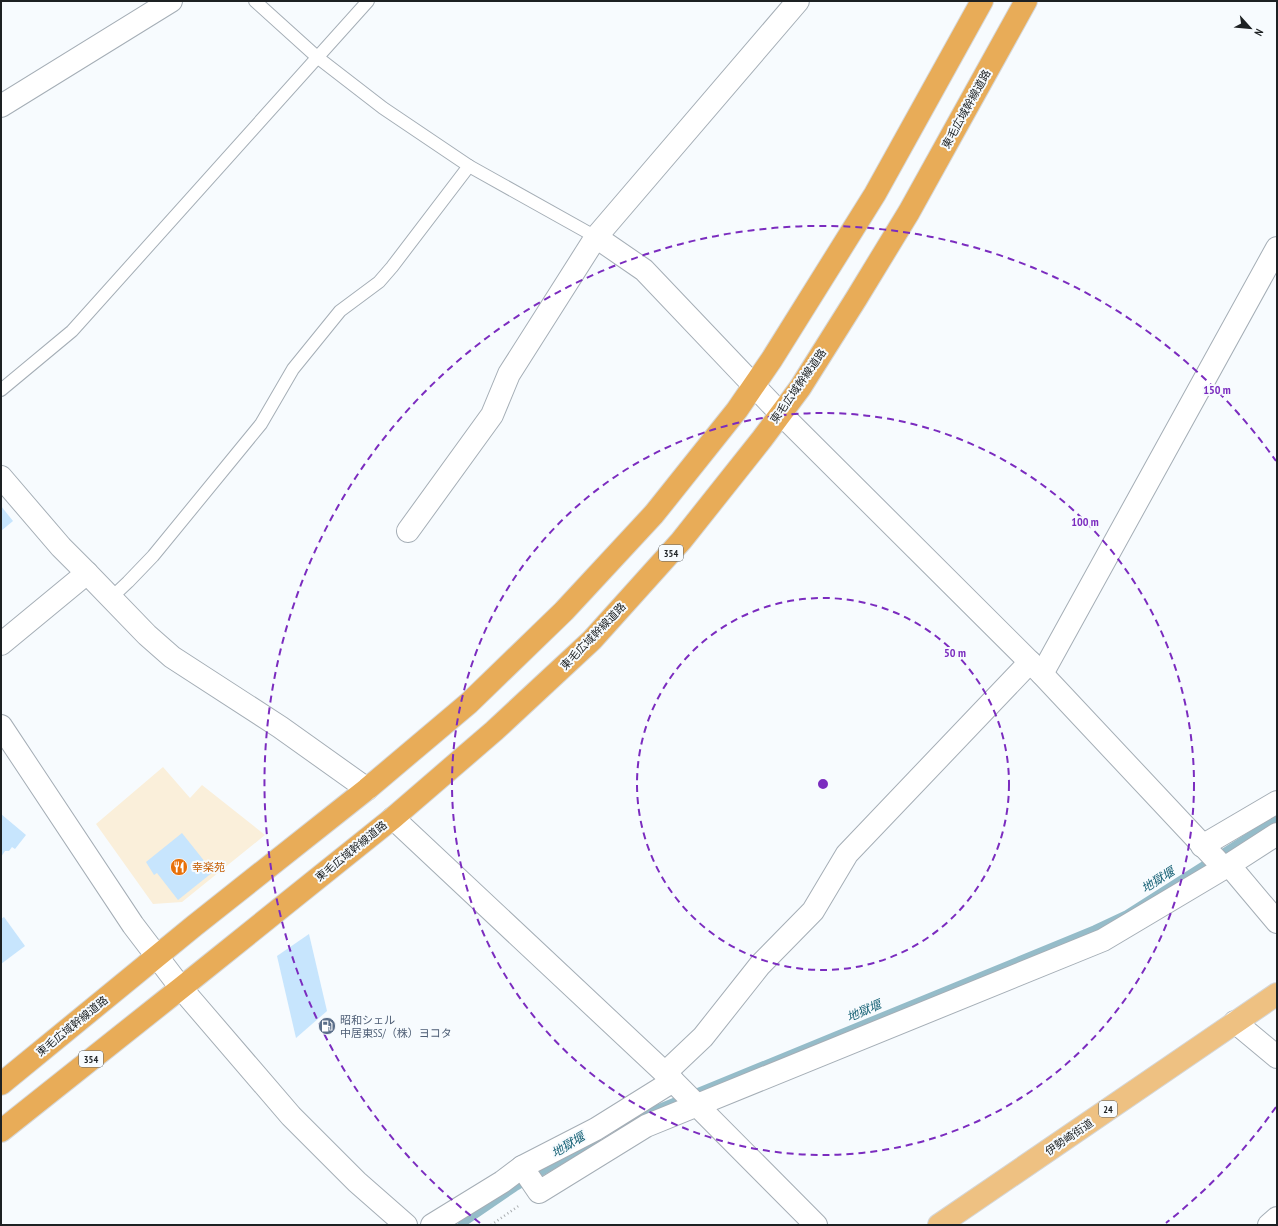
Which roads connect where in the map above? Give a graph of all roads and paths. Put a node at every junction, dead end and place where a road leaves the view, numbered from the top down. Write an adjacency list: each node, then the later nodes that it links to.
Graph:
1 (171, 1): 8 (street)
2 (255, 1): 7 (lane)
3 (368, 1): 7 (lane)
4 (798, 1): 10 (street)
5 (982, 1): 12 (highway, 東毛広域幹線道路)
6 (1026, 1): 14 (highway, 東毛広域幹線道路 / 354)
7 (317, 57): 9 (lane); 13 (lane)
8 (1, 106)
9 (469, 166): 10 (lane); 18 (lane)
10 (596, 237): 12 (street); 16 (street)
11 (1277, 248): 20 (street)
12 (754, 385): 14 (street); 22 (highway, 東毛広域幹線道路)
13 (1, 390)
14 (780, 413): 20 (street); 24 (highway, 東毛広域幹線道路 / 354)
15 (1, 477): 17 (street)
16 (408, 531)
17 (87, 573): 18 (street); 19 (street)
18 (111, 598): 22 (street)
19 (1, 644)
20 (1036, 668): 26 (street); 34 (street)
21 (1, 726): 29 (street)
22 (367, 789): 29 (highway, 東毛広域幹線道路)
23 (1277, 802): 26 (street)
24 (393, 818): 30 (highway, 東毛広域幹線道路 / 354); 34 (street)
25 (1277, 834): 27 (street)
26 (1202, 846): 27 (street)
27 (1226, 866): 28 (street); 36 (street)
28 (1277, 922)
29 (156, 957): 30 (street); 35 (highway, 東毛広域幹線道路)
30 (181, 988): 37 (highway, 東毛広域幹線道路 / 354); 41 (street)
31 (1277, 994): 32 (main road, 伊勢崎街道 / 24)
32 (1235, 1022): 33 (street); 45 (main road, 伊勢崎街道 / 24)
33 (1277, 1057)
34 (669, 1077): 36 (street); 38 (street)
35 (1, 1084)
36 (697, 1106): 39 (street); 44 (street)
37 (1, 1131)
38 (522, 1167): 39 (street); 42 (street)
39 (539, 1192): 43 (path)
40 (1277, 1218): 46 (street)
41 (406, 1225)
42 (432, 1225)
43 (492, 1225)
44 (816, 1225)
45 (939, 1225)
46 (1269, 1225)

